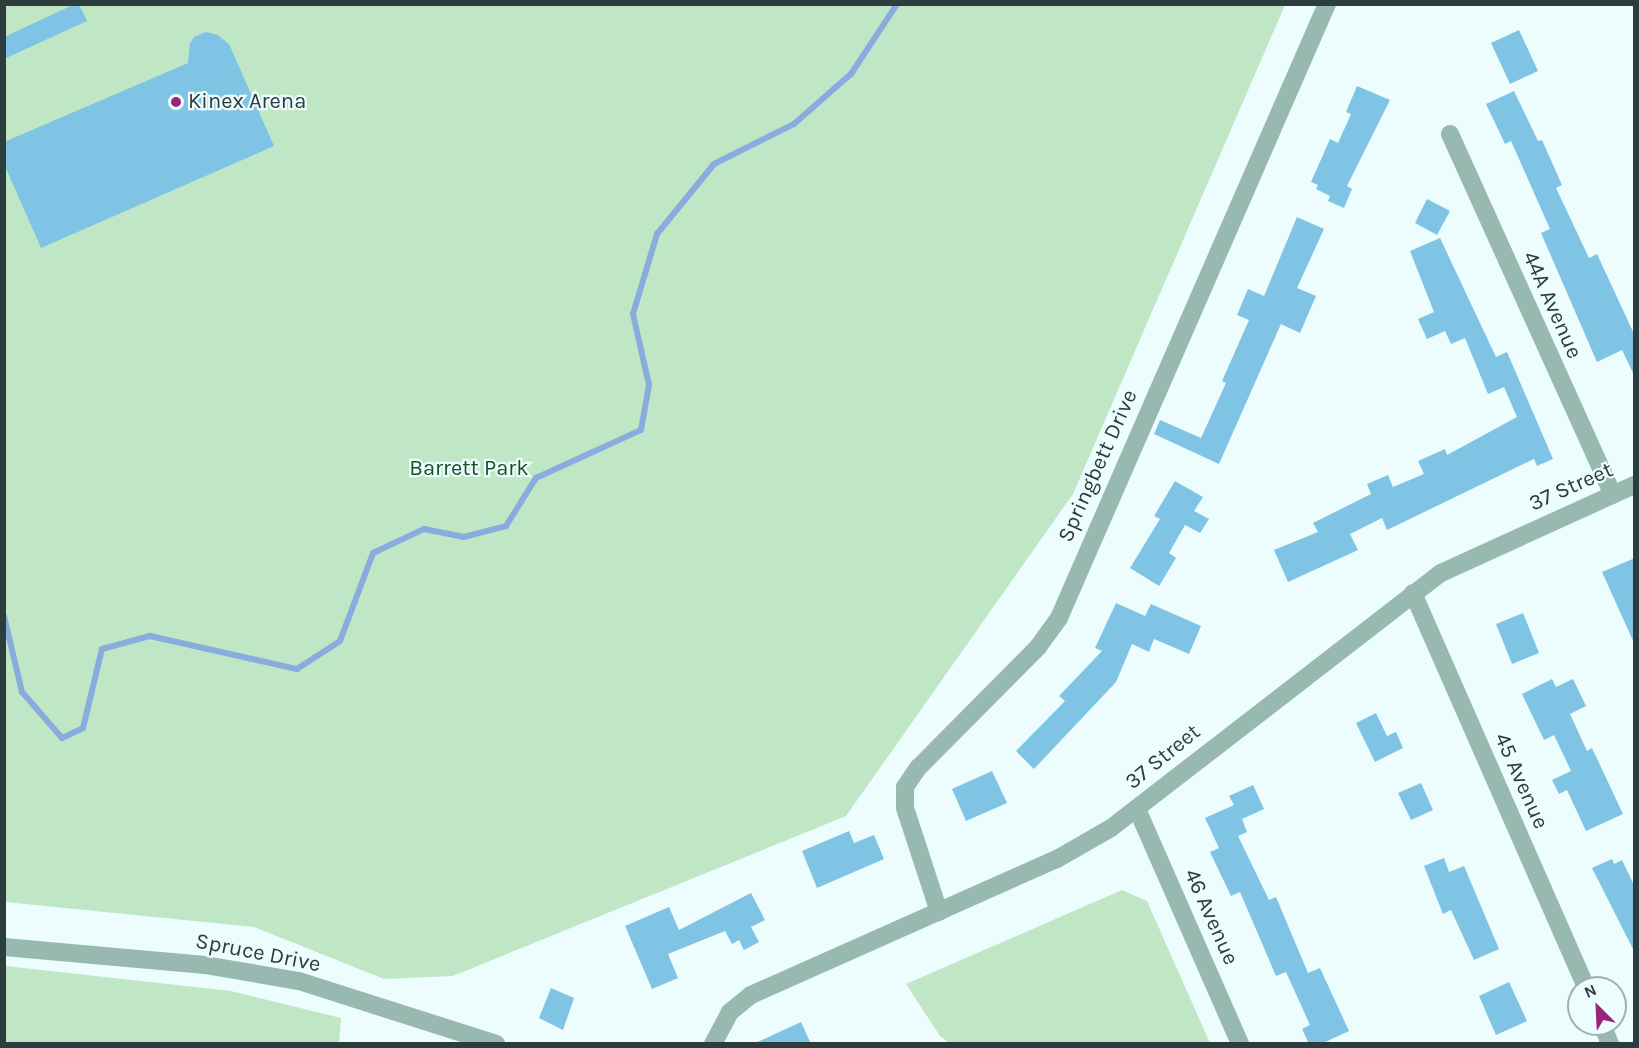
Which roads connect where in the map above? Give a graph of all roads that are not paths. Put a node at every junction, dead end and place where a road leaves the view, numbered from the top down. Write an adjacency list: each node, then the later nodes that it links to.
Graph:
1 (1327, 4): 7 (street, Springbett Drive)
2 (1450, 134): 4 (street, 44A Avenue)
3 (1635, 485): 4 (street, 37 Street)
4 (1612, 495): 5 (street, 37 Street)
5 (1413, 593): 6 (street, 37 Street); 9 (street, 45 Avenue)
6 (1137, 809): 7 (street, 37 Street); 12 (street, 46 Avenue)
7 (939, 912): 11 (street, 37 Street)
8 (4, 947): 10 (street, Spruce Drive)
9 (1581, 976)
10 (496, 1044)
11 (713, 1044)
12 (1240, 1044)

